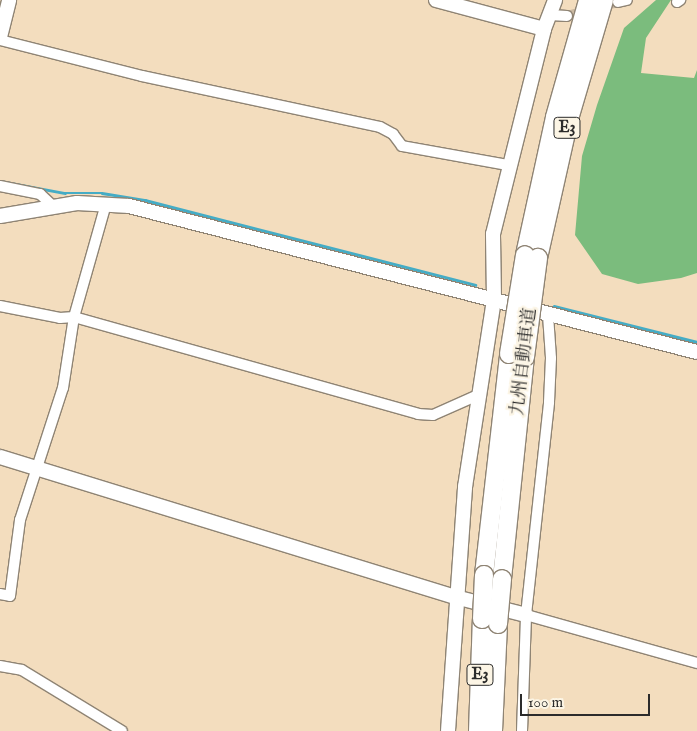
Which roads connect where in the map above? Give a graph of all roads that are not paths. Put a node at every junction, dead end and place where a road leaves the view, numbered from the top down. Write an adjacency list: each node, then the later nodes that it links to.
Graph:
1 (9, 0): 9 (street)
2 (436, 0): 8 (street)
3 (555, 0): 6 (street)
4 (588, 0): 15 (highway, 九州自動車道 / E3)
5 (616, 1): 15 (highway, 九州自動車道 / E3)
6 (550, 14): 7 (street); 8 (street)
7 (567, 16)
8 (544, 29): 10 (street)
9 (0, 35): 10 (street)
10 (508, 165): 16 (street)
11 (0, 186): 13 (street)
12 (106, 204): 13 (street); 16 (street); 19 (street)
13 (52, 205): 14 (street)
14 (0, 216)
15 (532, 256): 21 (highway, 九州自動車道 / E3, bridge)
16 (494, 299): 18 (street); 22 (street)
17 (0, 306): 19 (street)
18 (548, 316): 20 (street); 27 (street)
19 (74, 317): 22 (street); 24 (street)
20 (697, 352)
21 (517, 356): 28 (highway, 九州自動車道 / E3, bridge); 28 (highway, 九州自動車道 / E3, bridge)
22 (478, 395): 26 (street)
23 (0, 457): 24 (street)
24 (36, 468): 25 (street); 26 (street)
25 (0, 594)
26 (455, 596): 27 (street); 32 (street)
27 (526, 615): 29 (street); 35 (street)
28 (490, 622): 33 (highway, 九州自動車道 / E3); 34 (highway, 九州自動車道 / E3)
29 (697, 664)
30 (0, 666): 31 (street)
31 (122, 731)
32 (448, 731)
33 (478, 731)
34 (493, 731)
35 (522, 731)

